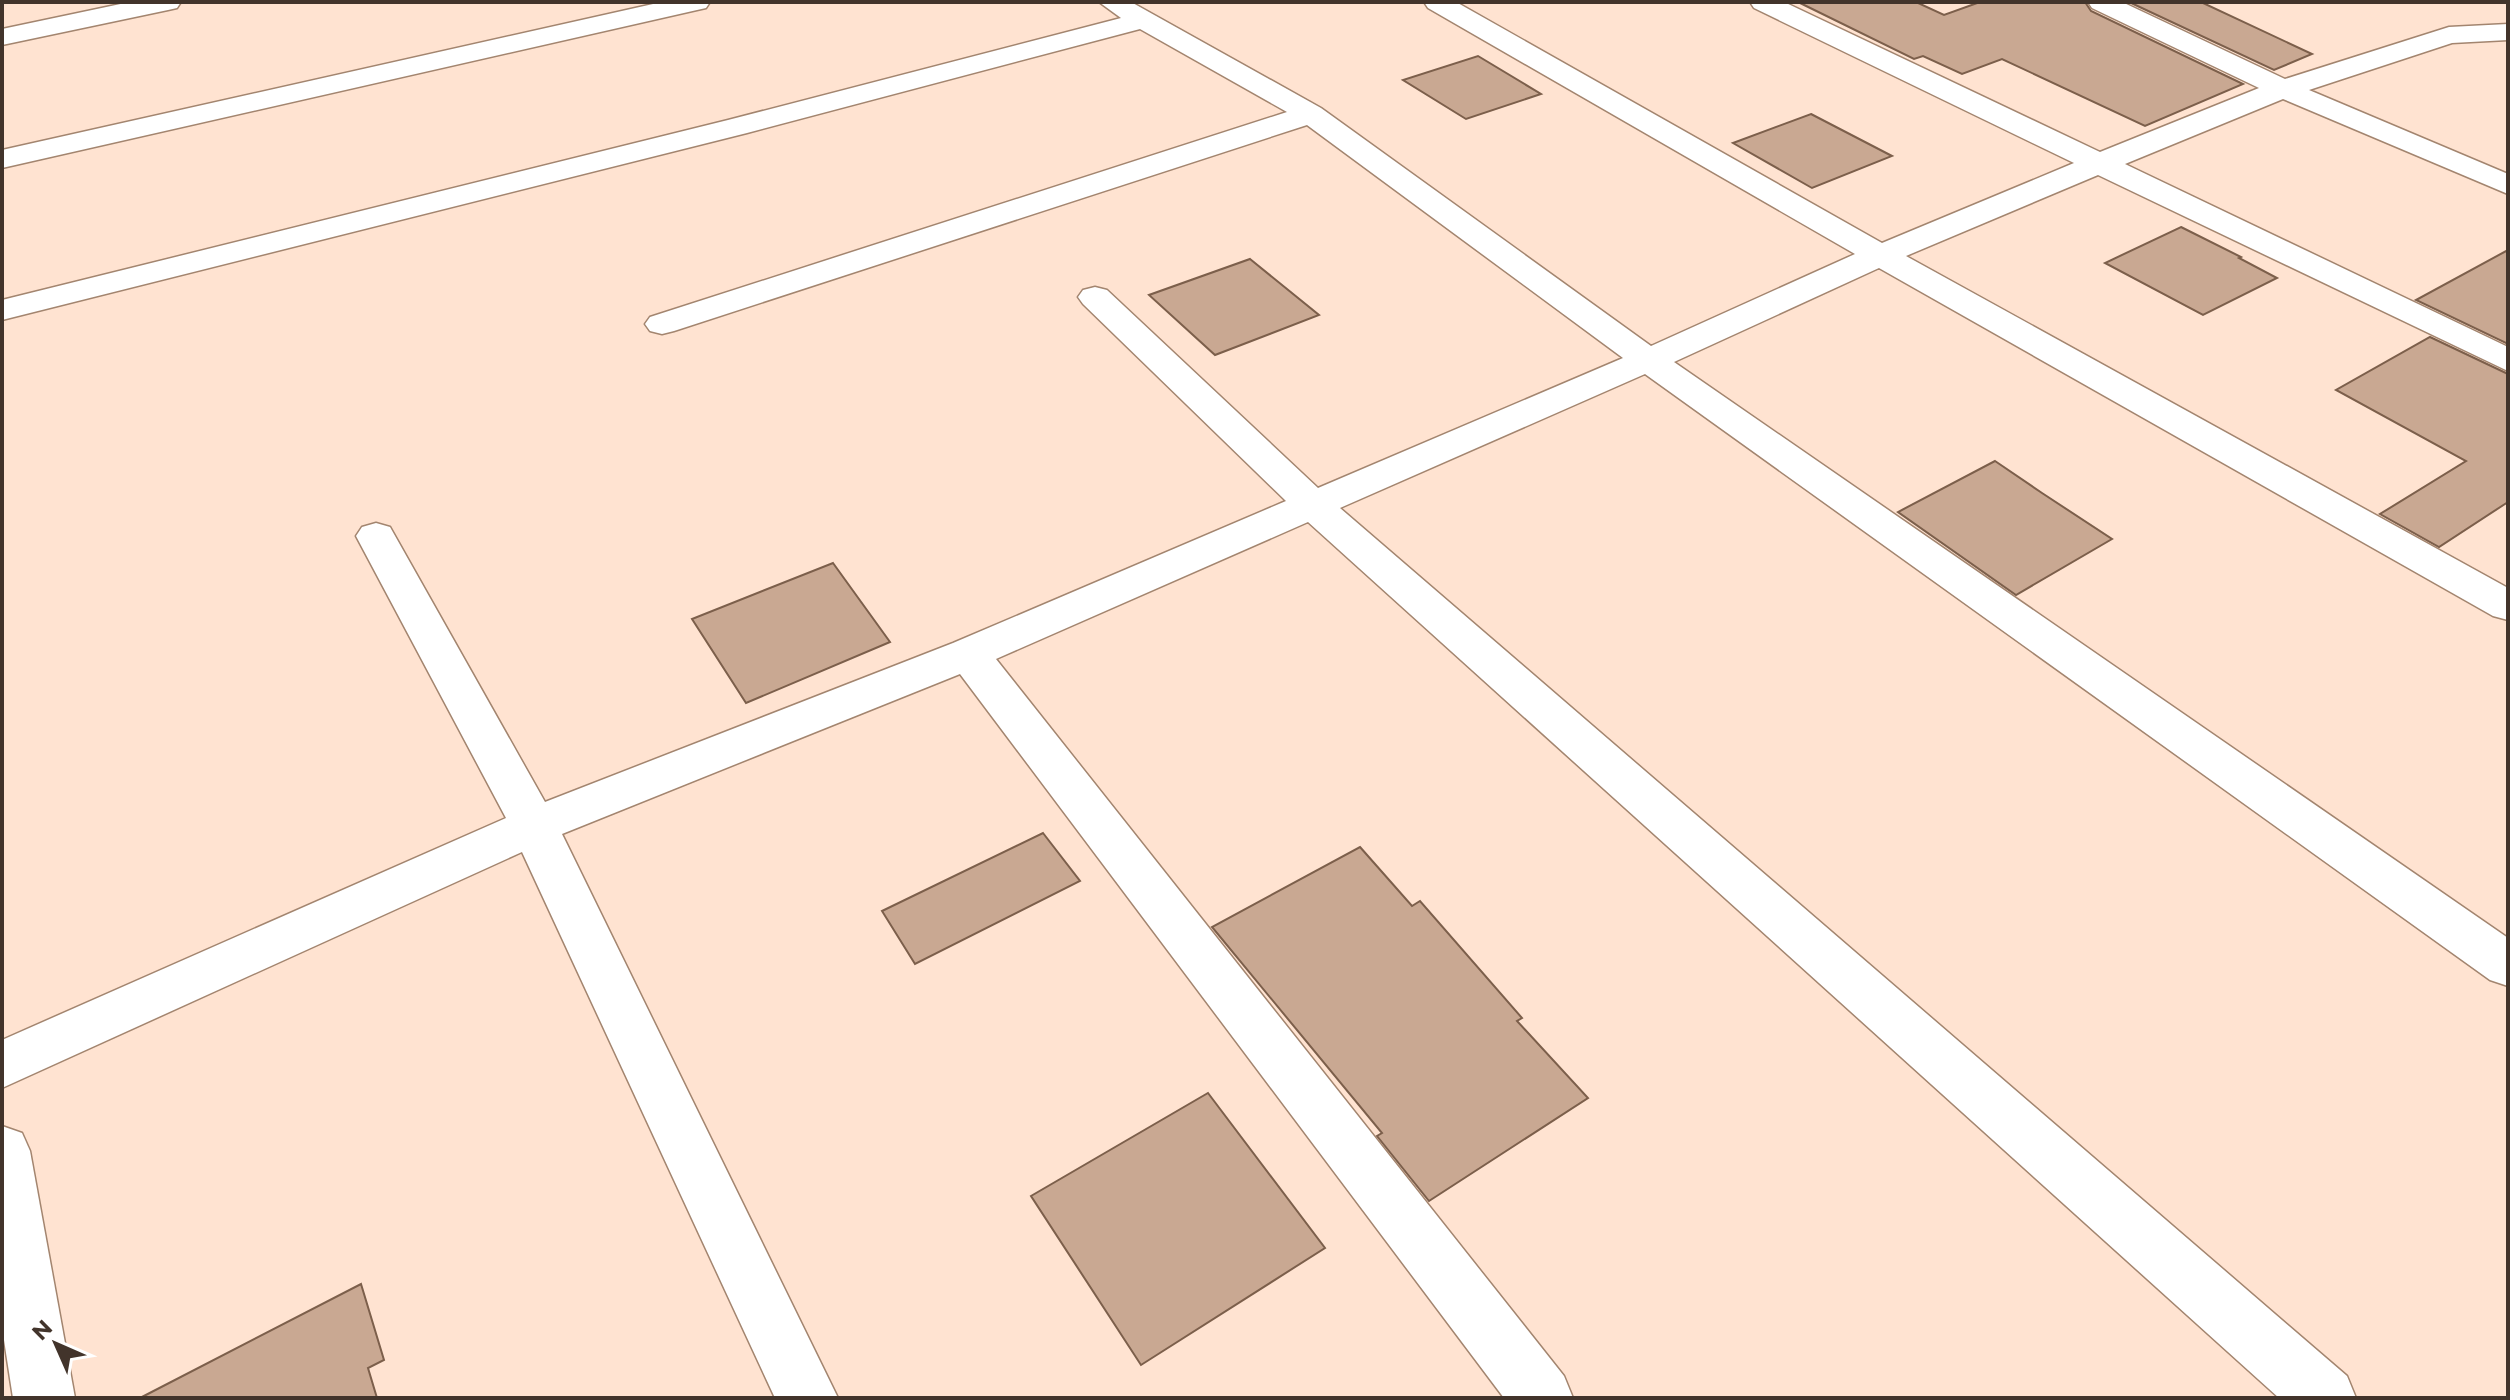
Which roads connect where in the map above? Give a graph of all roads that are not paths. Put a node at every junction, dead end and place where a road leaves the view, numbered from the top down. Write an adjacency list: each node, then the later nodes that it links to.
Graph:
1 (168, 2): 8 (street)
2 (697, 2): 11 (street)
3 (1437, 2): 14 (street)
4 (1763, 2): 12 (street)
5 (2101, 2): 9 (street)
6 (1126, 11): 10 (street); 16 (street)
7 (2508, 32): 9 (street)
8 (2, 37)
9 (2283, 89): 12 (street); 13 (street)
10 (1311, 114): 17 (street); 18 (street)
11 (2, 159)
12 (2103, 162): 14 (street); 19 (street)
13 (2508, 185)
14 (1880, 255): 18 (street); 22 (street)
15 (1095, 297): 20 (street)
16 (2, 310)
17 (662, 324)
18 (1648, 360): 20 (street); 25 (street)
19 (2508, 360)
20 (1313, 505): 23 (street); 31 (street)
21 (376, 536): 24 (street)
22 (2508, 606)
23 (968, 654): 24 (street); 30 (street)
24 (534, 826): 26 (street); 29 (street)
25 (2508, 965)
26 (2, 1065)
27 (2, 1151): 28 (street)
28 (44, 1398)
29 (807, 1398)
30 (1542, 1398)
31 (2325, 1398)

